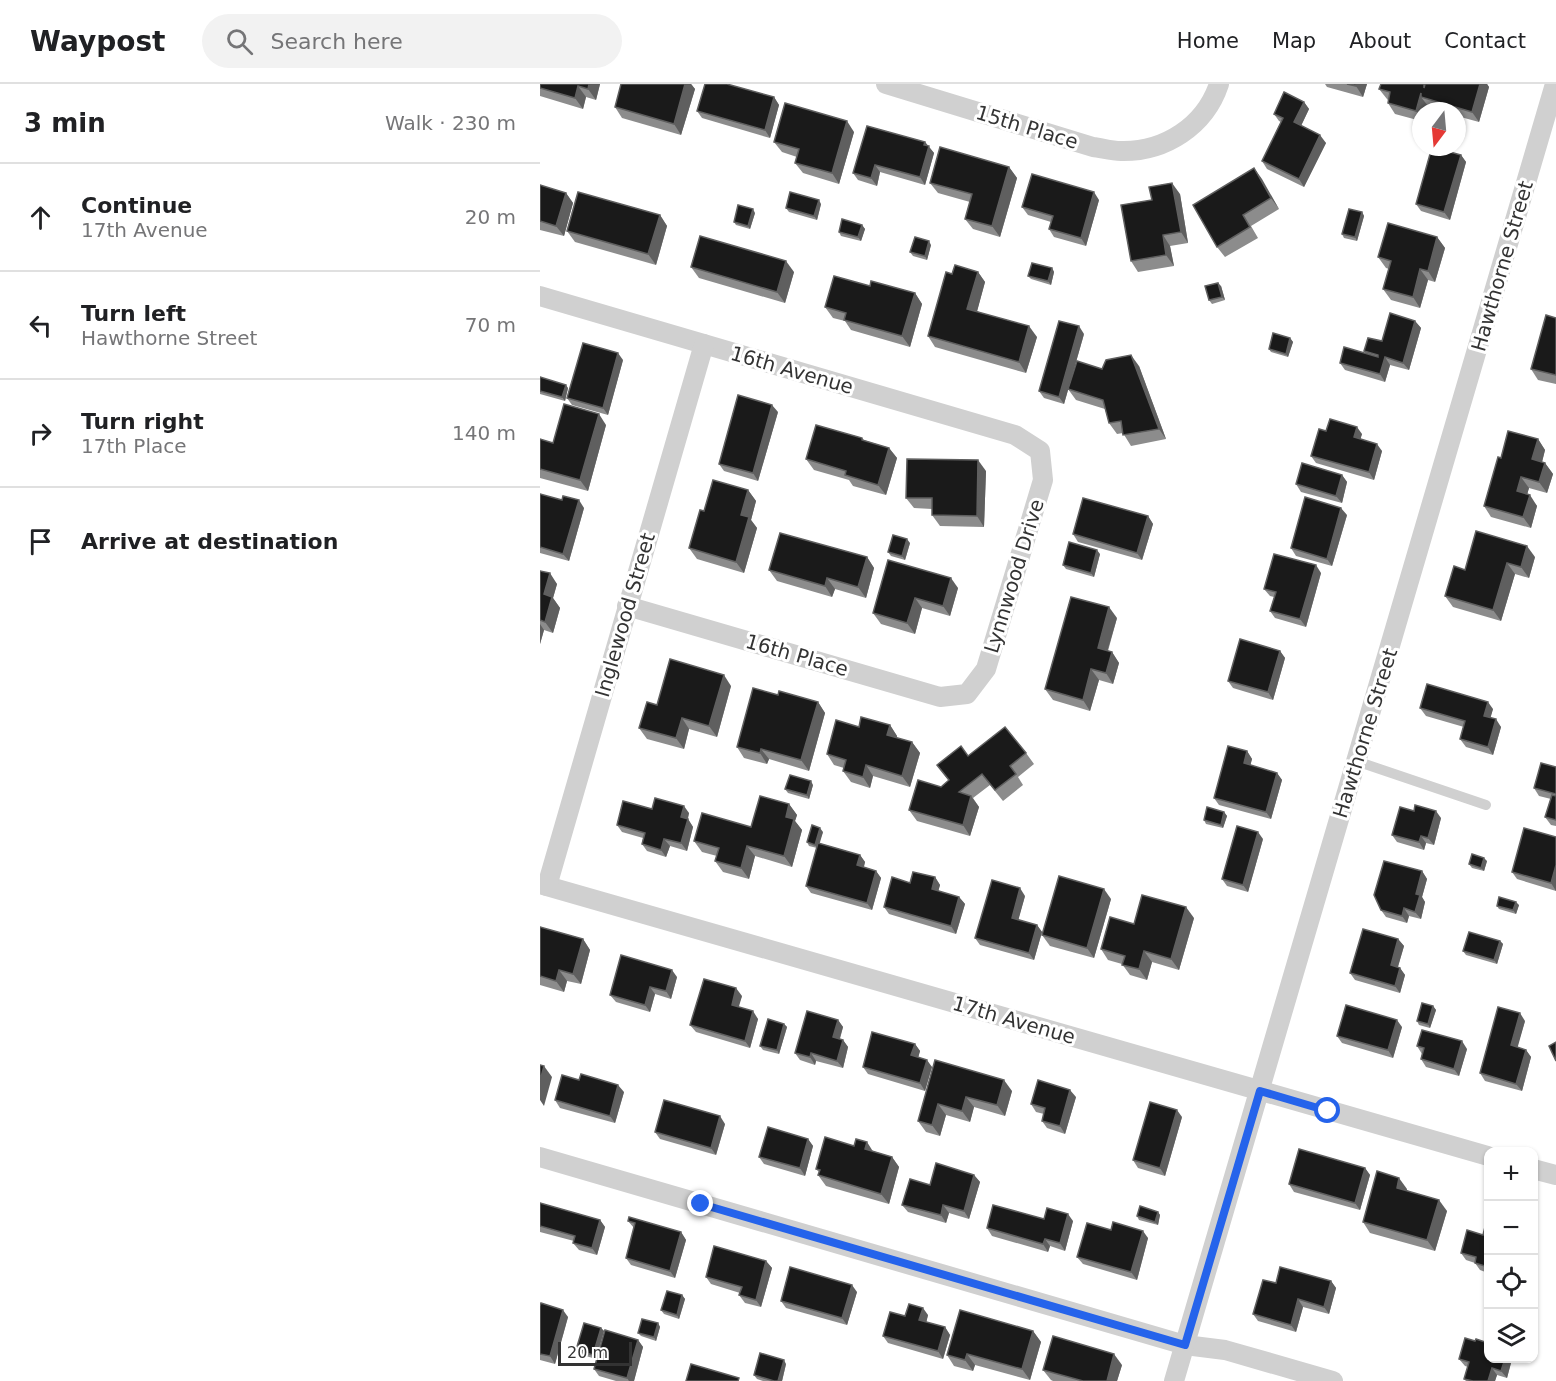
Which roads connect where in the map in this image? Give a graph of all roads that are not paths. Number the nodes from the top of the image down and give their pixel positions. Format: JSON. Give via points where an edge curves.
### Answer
{"nodes":[{"id":1,"x":1219,"y":84,"type":"edge"},
{"id":2,"x":1555,"y":84,"type":"edge"},
{"id":3,"x":890,"y":85,"type":"edge"},
{"id":4,"x":540,"y":296,"type":"edge"},
{"id":5,"x":704,"y":344,"type":"junction"},
{"id":6,"x":1040,"y":451,"type":"joint"},
{"id":7,"x":627,"y":606,"type":"junction"},
{"id":8,"x":967,"y":694,"type":"joint"},
{"id":9,"x":1356,"y":761,"type":"junction"},
{"id":10,"x":1486,"y":806,"type":"dead end"},
{"id":11,"x":544,"y":885,"type":"edge"},
{"id":12,"x":1260,"y":1091,"type":"junction"},
{"id":13,"x":1484,"y":1155,"type":"edge"},
{"id":14,"x":540,"y":1157,"type":"edge"},
{"id":15,"x":1538,"y":1170,"type":"edge"},
{"id":16,"x":1556,"y":1175,"type":"edge"},
{"id":17,"x":1185,"y":1345,"type":"junction"},
{"id":18,"x":1174,"y":1381,"type":"edge"},
{"id":19,"x":1333,"y":1381,"type":"edge"}],
"edges":[{"from":1,"to":3,"type":"street","name":"15th Place","via":[[1209,108],[1197,122],[1169,141],[1147,149],[1121,151],[1093,147]]},
{"from":2,"to":9,"type":"street","name":"Hawthorne Street"},
{"from":4,"to":5,"type":"street","name":"16th Avenue"},
{"from":5,"to":6,"type":"street","name":"16th Avenue","via":[[1015,435]]},
{"from":5,"to":7,"type":"street","name":"Inglewood Street"},
{"from":6,"to":8,"type":"street","name":"Lynnwood Drive","via":[[1043,480],[986,669]]},
{"from":7,"to":8,"type":"street","name":"16th Place","via":[[940,697]]},
{"from":7,"to":11,"type":"street","name":"Inglewood Street"},
{"from":9,"to":10,"type":"lane"},
{"from":9,"to":12,"type":"street","name":"Hawthorne Street"},
{"from":11,"to":12,"type":"street","name":"17th Avenue"},
{"from":12,"to":13,"type":"street","name":"17th Avenue"},
{"from":12,"to":17,"type":"street","name":"Hawthorne Street"},
{"from":14,"to":17,"type":"street"},
{"from":15,"to":16,"type":"street"},
{"from":17,"to":18,"type":"street","name":"Hawthorne Street"},
{"from":17,"to":19,"type":"street","via":[[1225,1350]]}]}
